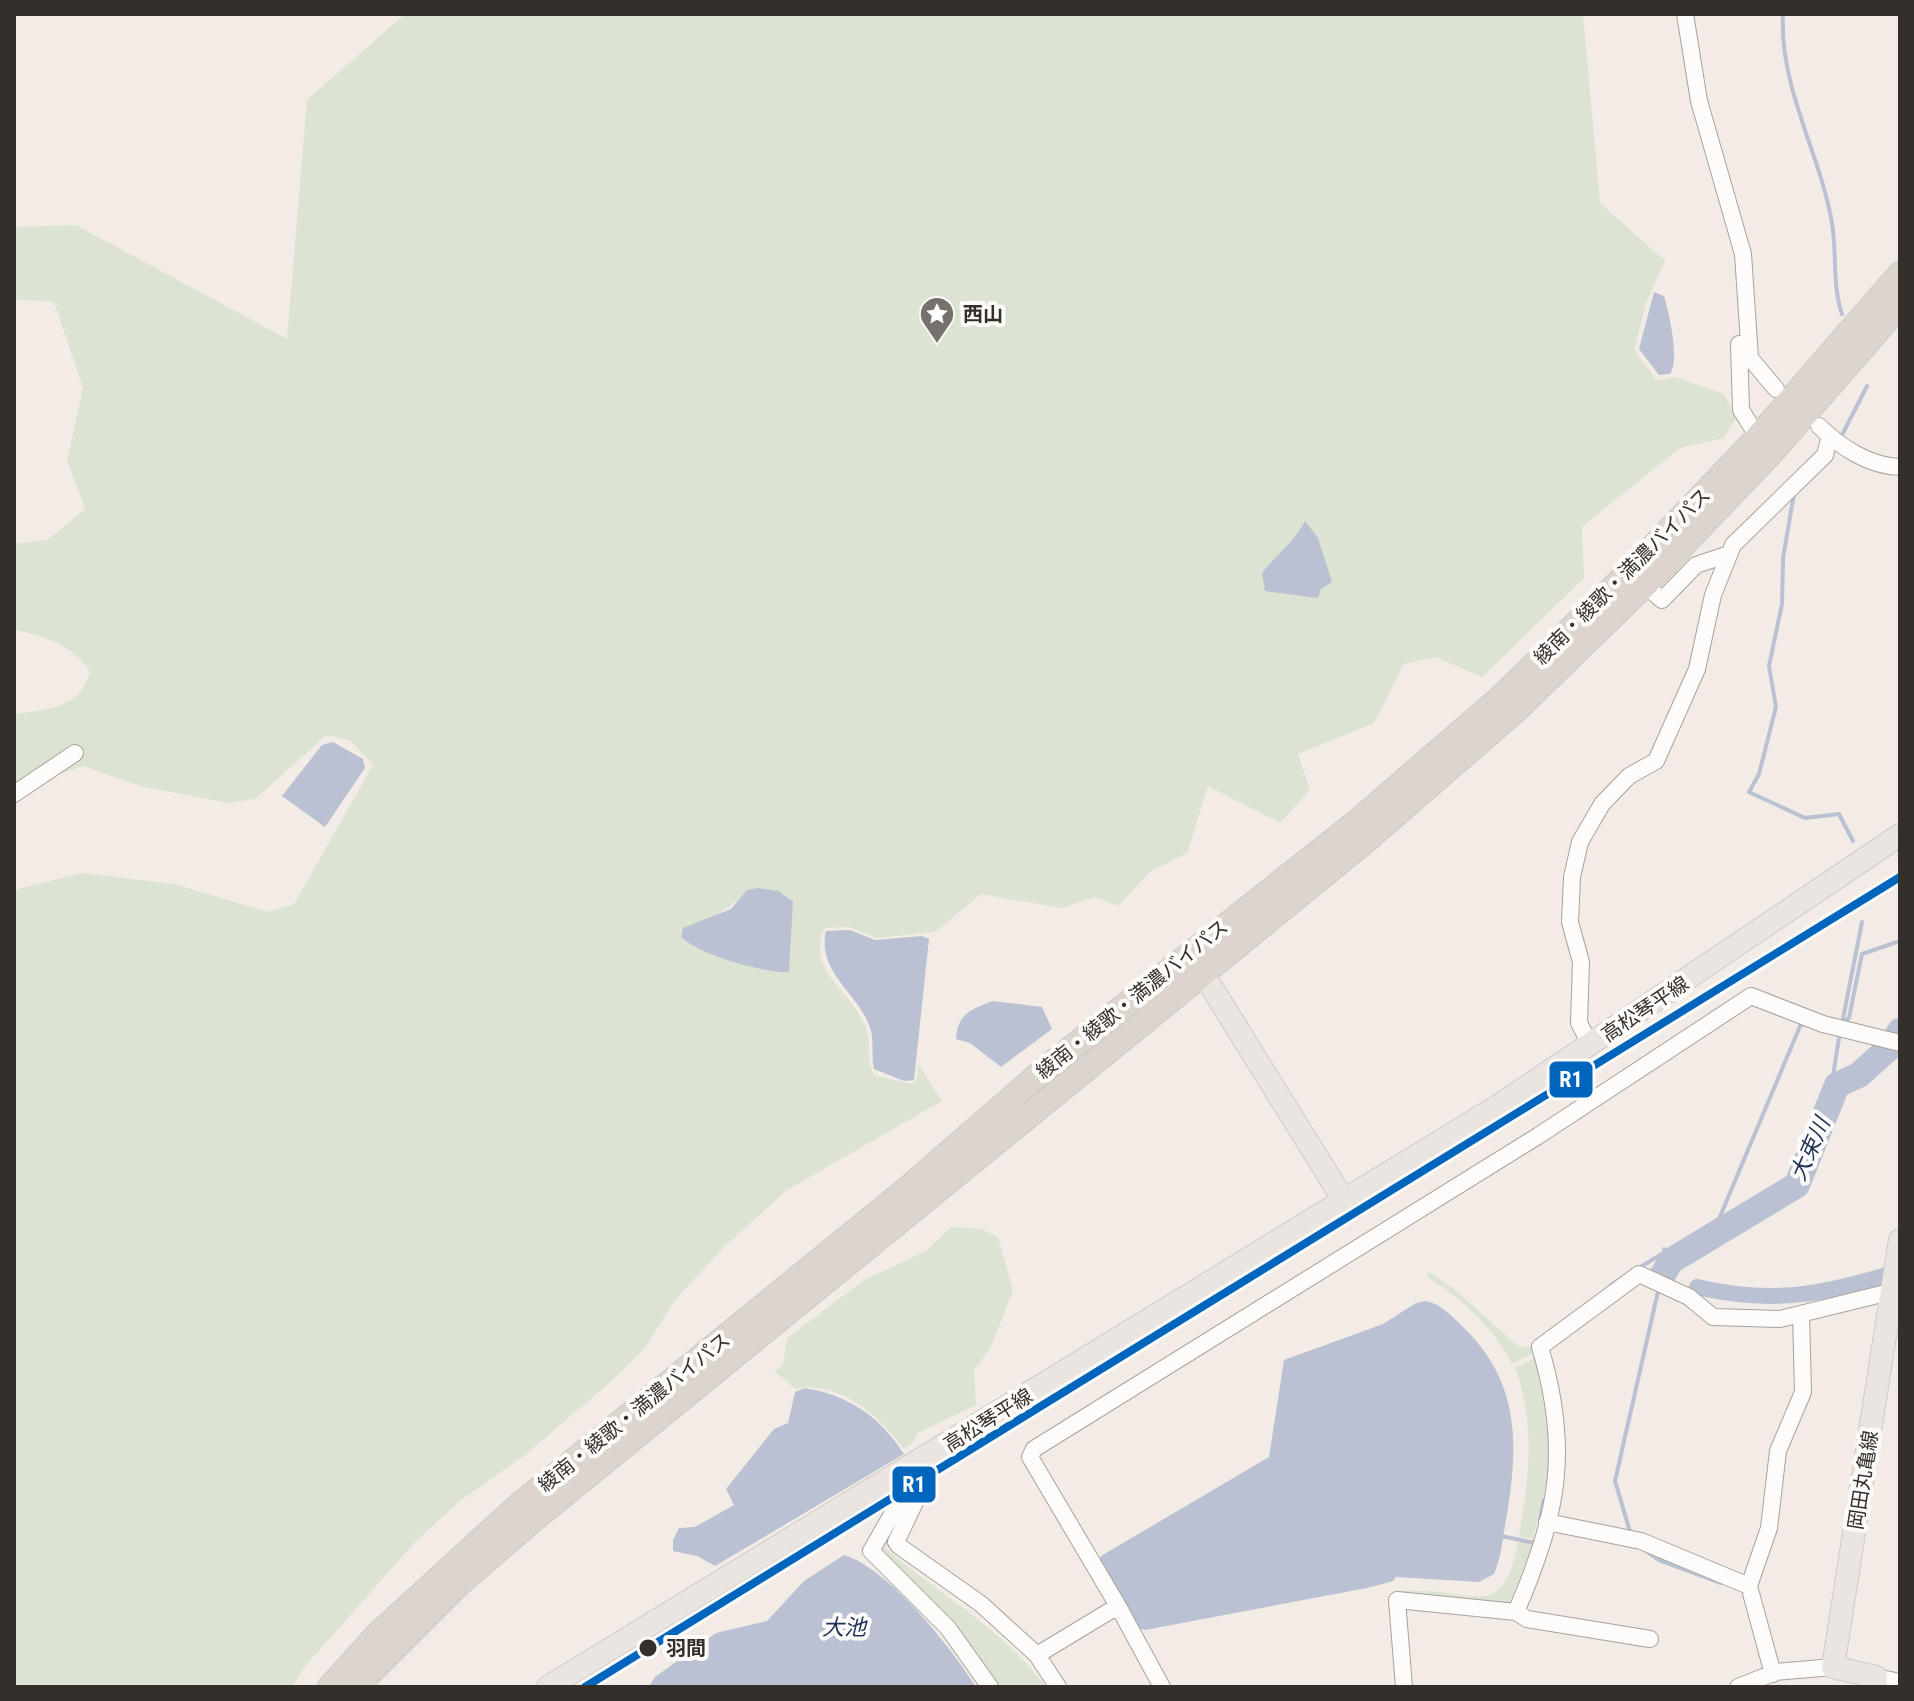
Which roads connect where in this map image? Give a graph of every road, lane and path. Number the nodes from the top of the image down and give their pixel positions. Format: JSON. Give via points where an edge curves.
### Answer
{"nodes":[{"id":1,"x":1685,"y":14,"type":"edge"},
{"id":2,"x":1900,"y":274,"type":"edge"},
{"id":3,"x":1900,"y":305,"type":"edge"},
{"id":4,"x":1747,"y":324,"type":"junction"},
{"id":5,"x":1776,"y":389,"type":"dead end"},
{"id":6,"x":1758,"y":437,"type":"junction"},
{"id":7,"x":1900,"y":467,"type":"edge"},
{"id":8,"x":1726,"y":555,"type":"junction"},
{"id":9,"x":1645,"y":585,"type":"junction"},
{"id":10,"x":75,"y":753,"type":"dead end"},
{"id":11,"x":14,"y":794,"type":"edge"},
{"id":12,"x":1900,"y":835,"type":"edge"},
{"id":13,"x":1197,"y":964,"type":"junction"},
{"id":14,"x":1896,"y":1042,"type":"edge"},
{"id":15,"x":1591,"y":1046,"type":"junction"},
{"id":16,"x":1343,"y":1199,"type":"junction"},
{"id":17,"x":1896,"y":1273,"type":"edge"},
{"id":18,"x":1801,"y":1314,"type":"junction"},
{"id":19,"x":929,"y":1465,"type":"junction"},
{"id":20,"x":1547,"y":1522,"type":"junction"},
{"id":21,"x":1749,"y":1586,"type":"junction"},
{"id":22,"x":1118,"y":1606,"type":"junction"},
{"id":23,"x":1516,"y":1612,"type":"junction"},
{"id":24,"x":1650,"y":1639,"type":"dead end"},
{"id":25,"x":1037,"y":1655,"type":"junction"},
{"id":26,"x":1833,"y":1667,"type":"junction"},
{"id":27,"x":1769,"y":1676,"type":"junction"},
{"id":28,"x":1875,"y":1682,"type":"edge"},
{"id":29,"x":1900,"y":1682,"type":"edge"},
{"id":30,"x":330,"y":1687,"type":"edge"},
{"id":31,"x":356,"y":1687,"type":"edge"},
{"id":32,"x":548,"y":1687,"type":"edge"},
{"id":33,"x":990,"y":1687,"type":"edge"},
{"id":34,"x":1058,"y":1687,"type":"edge"},
{"id":35,"x":1162,"y":1687,"type":"edge"},
{"id":36,"x":1404,"y":1687,"type":"edge"},
{"id":37,"x":1738,"y":1687,"type":"edge"}],
"edges":[{"from":1,"to":4,"type":"street","via":[[1699,101],[1743,254]]},
{"from":2,"to":6,"type":"highway","name":"綾南・綾歌・満濃バイパス"},
{"from":3,"to":9,"type":"highway","name":"綾南・綾歌・満濃バイパス","via":[[1773,451]]},
{"from":4,"to":5,"type":"street","via":[[1754,367]]},
{"from":4,"to":6,"type":"street","via":[[1739,328],[1741,410]]},
{"from":6,"to":13,"type":"highway","name":"綾南・綾歌・満濃バイパス","via":[[1499,699]]},
{"from":7,"to":8,"type":"street","via":[[1866,460],[1831,438],[1825,455]]},
{"from":8,"to":9,"type":"street","via":[[1696,565],[1662,600]]},
{"from":8,"to":15,"type":"street","via":[[1697,669],[1656,761],[1629,776],[1602,804],[1574,860],[1571,931],[1581,962],[1579,1023]]},
{"from":9,"to":13,"type":"highway","name":"綾南・綾歌・満濃バイパス","via":[[1514,712],[1362,844]]},
{"from":10,"to":11,"type":"street"},
{"from":12,"to":15,"type":"main road","name":"高松琴平線"},
{"from":13,"to":16,"type":"main road"},
{"from":13,"to":30,"type":"highway","name":"綾南・綾歌・満濃バイパス","via":[[1046,1068],[907,1189],[518,1506],[378,1634]]},
{"from":13,"to":31,"type":"highway","name":"綾南・綾歌・満濃バイパス","via":[[533,1520],[459,1584]]},
{"from":14,"to":22,"type":"street","via":[[1823,1024],[1751,996],[1538,1136],[1034,1449],[1030,1457]]},
{"from":15,"to":16,"type":"main road","name":"高松琴平線"},
{"from":16,"to":19,"type":"main road","name":"高松琴平線"},
{"from":17,"to":18,"type":"street"},
{"from":17,"to":26,"type":"main road","name":"岡田丸亀線"},
{"from":18,"to":20,"type":"street","via":[[1780,1319],[1713,1317],[1689,1297],[1639,1274],[1540,1347],[1558,1421],[1559,1463]]},
{"from":18,"to":21,"type":"street","via":[[1803,1392],[1778,1451],[1769,1528]]},
{"from":19,"to":25,"type":"street","via":[[896,1542],[981,1604]]},
{"from":19,"to":32,"type":"main road","name":"高松琴平線"},
{"from":19,"to":33,"type":"street","via":[[871,1551],[948,1628]]},
{"from":20,"to":21,"type":"street","via":[[1636,1540]]},
{"from":20,"to":23,"type":"street"},
{"from":21,"to":27,"type":"street"},
{"from":22,"to":25,"type":"street"},
{"from":22,"to":35,"type":"street"},
{"from":23,"to":24,"type":"street","via":[[1527,1619]]},
{"from":23,"to":36,"type":"street","via":[[1397,1600]]},
{"from":25,"to":34,"type":"street"},
{"from":26,"to":27,"type":"street"},
{"from":26,"to":28,"type":"main road"},
{"from":27,"to":37,"type":"street"},
{"from":28,"to":29,"type":"street"}]}
